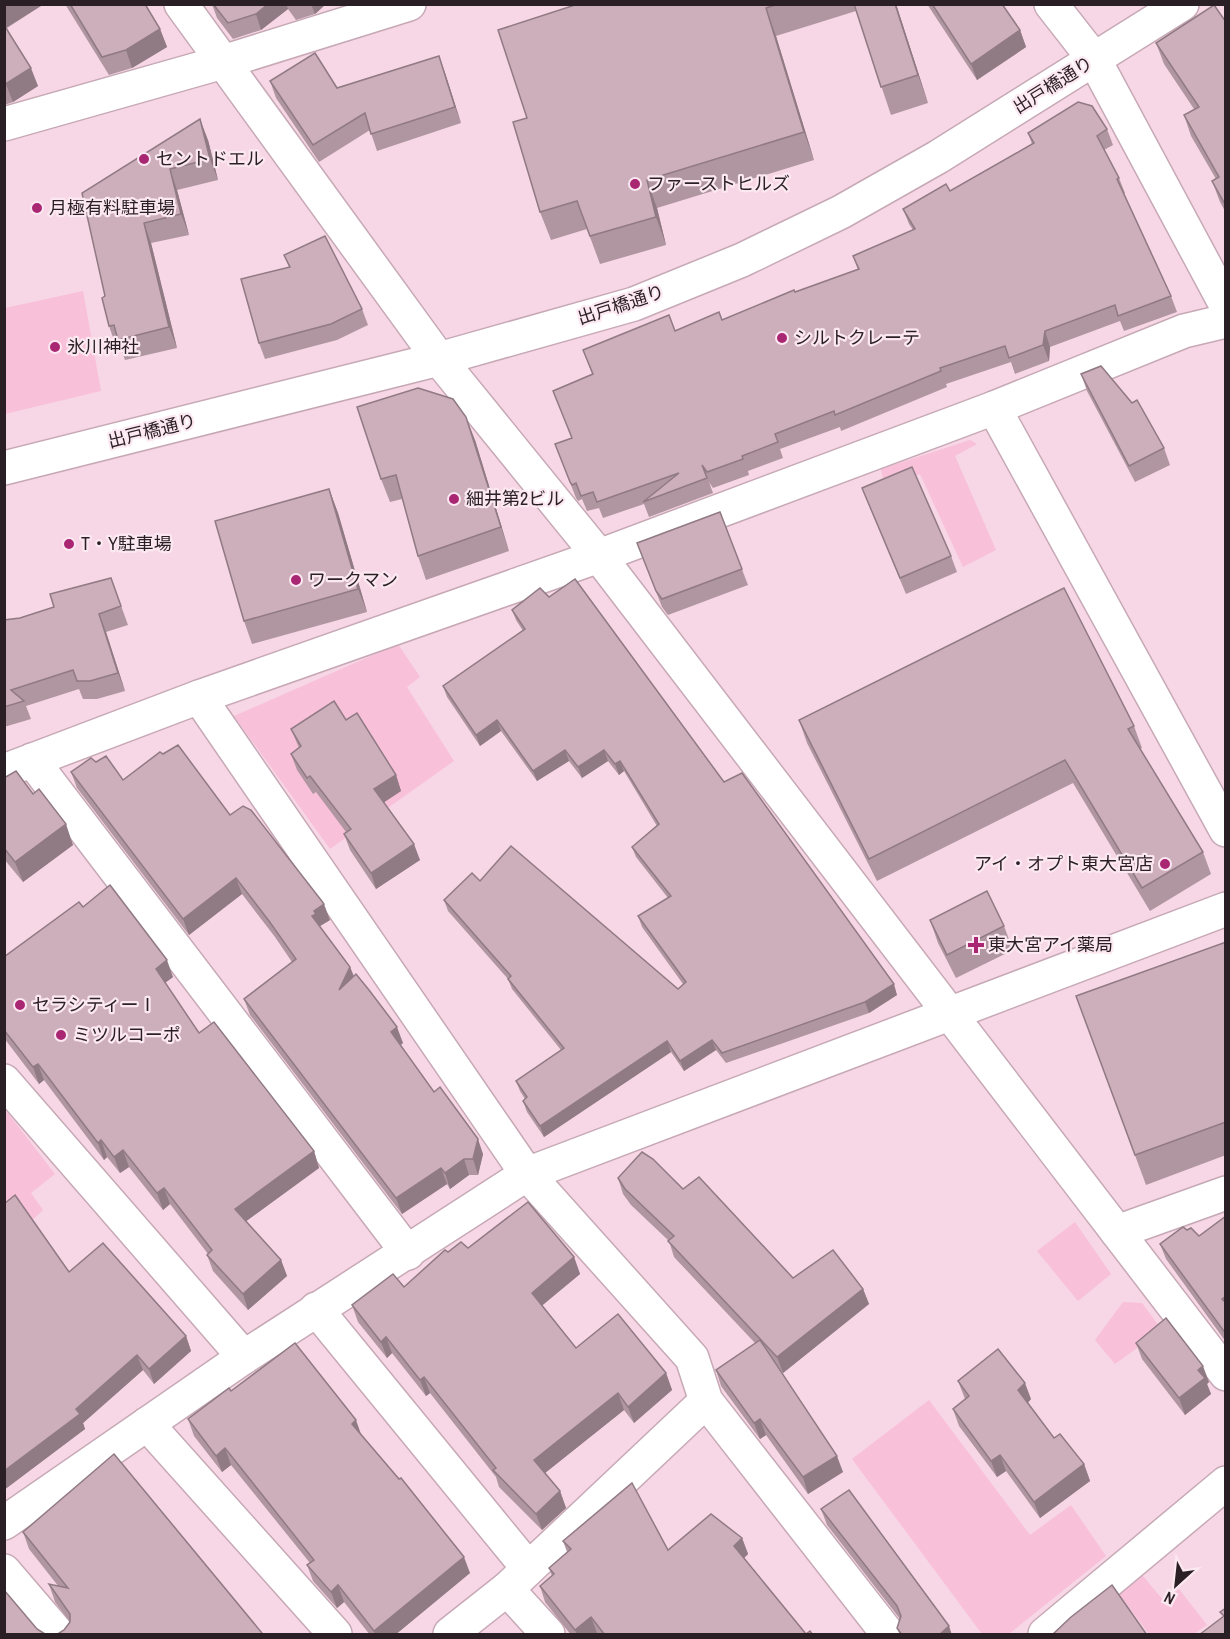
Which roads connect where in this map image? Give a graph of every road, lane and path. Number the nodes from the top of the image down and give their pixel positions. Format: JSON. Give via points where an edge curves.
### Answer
{"nodes":[{"id":1,"x":181,"y":4,"type":"edge"},
{"id":2,"x":409,"y":4,"type":"edge"},
{"id":3,"x":1051,"y":4,"type":"edge"},
{"id":4,"x":1182,"y":4,"type":"edge"},
{"id":5,"x":1094,"y":59,"type":"junction"},
{"id":6,"x":224,"y":62,"type":"junction"},
{"id":7,"x":4,"y":124,"type":"edge"},
{"id":8,"x":1226,"y":305,"type":"edge"},
{"id":9,"x":1226,"y":321,"type":"edge"},
{"id":10,"x":439,"y":359,"type":"junction"},
{"id":11,"x":994,"y":408,"type":"junction"},
{"id":12,"x":4,"y":468,"type":"edge"},
{"id":13,"x":599,"y":556,"type":"junction"},
{"id":14,"x":199,"y":697,"type":"junction"},
{"id":15,"x":18,"y":765,"type":"edge"},
{"id":16,"x":1226,"y":830,"type":"edge"},
{"id":17,"x":1226,"y":909,"type":"edge"},
{"id":18,"x":951,"y":1015,"type":"junction"},
{"id":19,"x":4,"y":1082,"type":"edge"},
{"id":20,"x":527,"y":1174,"type":"junction"},
{"id":21,"x":1226,"y":1193,"type":"edge"},
{"id":22,"x":1117,"y":1232,"type":"junction"},
{"id":23,"x":408,"y":1253,"type":"junction"},
{"id":24,"x":316,"y":1309,"type":"junction"},
{"id":25,"x":244,"y":1357,"type":"junction"},
{"id":26,"x":1226,"y":1374,"type":"edge"},
{"id":27,"x":706,"y":1401,"type":"junction"},
{"id":28,"x":147,"y":1424,"type":"junction"},
{"id":29,"x":1226,"y":1483,"type":"edge"},
{"id":30,"x":4,"y":1523,"type":"edge"},
{"id":31,"x":4,"y":1571,"type":"edge"},
{"id":32,"x":518,"y":1579,"type":"junction"},
{"id":33,"x":58,"y":1635,"type":"edge"},
{"id":34,"x":335,"y":1635,"type":"edge"},
{"id":35,"x":450,"y":1635,"type":"edge"},
{"id":36,"x":548,"y":1635,"type":"edge"},
{"id":37,"x":888,"y":1635,"type":"edge"},
{"id":38,"x":1045,"y":1635,"type":"edge"}],
"edges":[{"from":1,"to":6,"type":"street"},
{"from":2,"to":6,"type":"street"},
{"from":3,"to":5,"type":"street"},
{"from":4,"to":5,"type":"street","name":"出戸橋通り"},
{"from":5,"to":8,"type":"street"},
{"from":5,"to":10,"type":"street","name":"出戸橋通り","via":[[861,201],[741,260],[634,304]]},
{"from":6,"to":7,"type":"street"},
{"from":6,"to":10,"type":"street"},
{"from":9,"to":11,"type":"street","via":[[1184,332]]},
{"from":10,"to":12,"type":"street","name":"出戸橋通り"},
{"from":10,"to":13,"type":"street"},
{"from":11,"to":13,"type":"street"},
{"from":11,"to":16,"type":"street"},
{"from":13,"to":14,"type":"street"},
{"from":13,"to":18,"type":"street"},
{"from":14,"to":15,"type":"street"},
{"from":14,"to":20,"type":"street"},
{"from":15,"to":23,"type":"street"},
{"from":17,"to":18,"type":"street"},
{"from":18,"to":20,"type":"street"},
{"from":18,"to":22,"type":"street"},
{"from":19,"to":25,"type":"street"},
{"from":20,"to":23,"type":"street"},
{"from":20,"to":27,"type":"street","via":[[692,1358]]},
{"from":21,"to":22,"type":"street"},
{"from":22,"to":26,"type":"street"},
{"from":23,"to":24,"type":"street"},
{"from":24,"to":25,"type":"street"},
{"from":24,"to":32,"type":"street"},
{"from":25,"to":28,"type":"street"},
{"from":27,"to":32,"type":"street"},
{"from":27,"to":37,"type":"street"},
{"from":28,"to":30,"type":"street"},
{"from":28,"to":34,"type":"street"},
{"from":29,"to":38,"type":"street"},
{"from":31,"to":33,"type":"street"},
{"from":32,"to":35,"type":"street"},
{"from":32,"to":36,"type":"street"}]}
